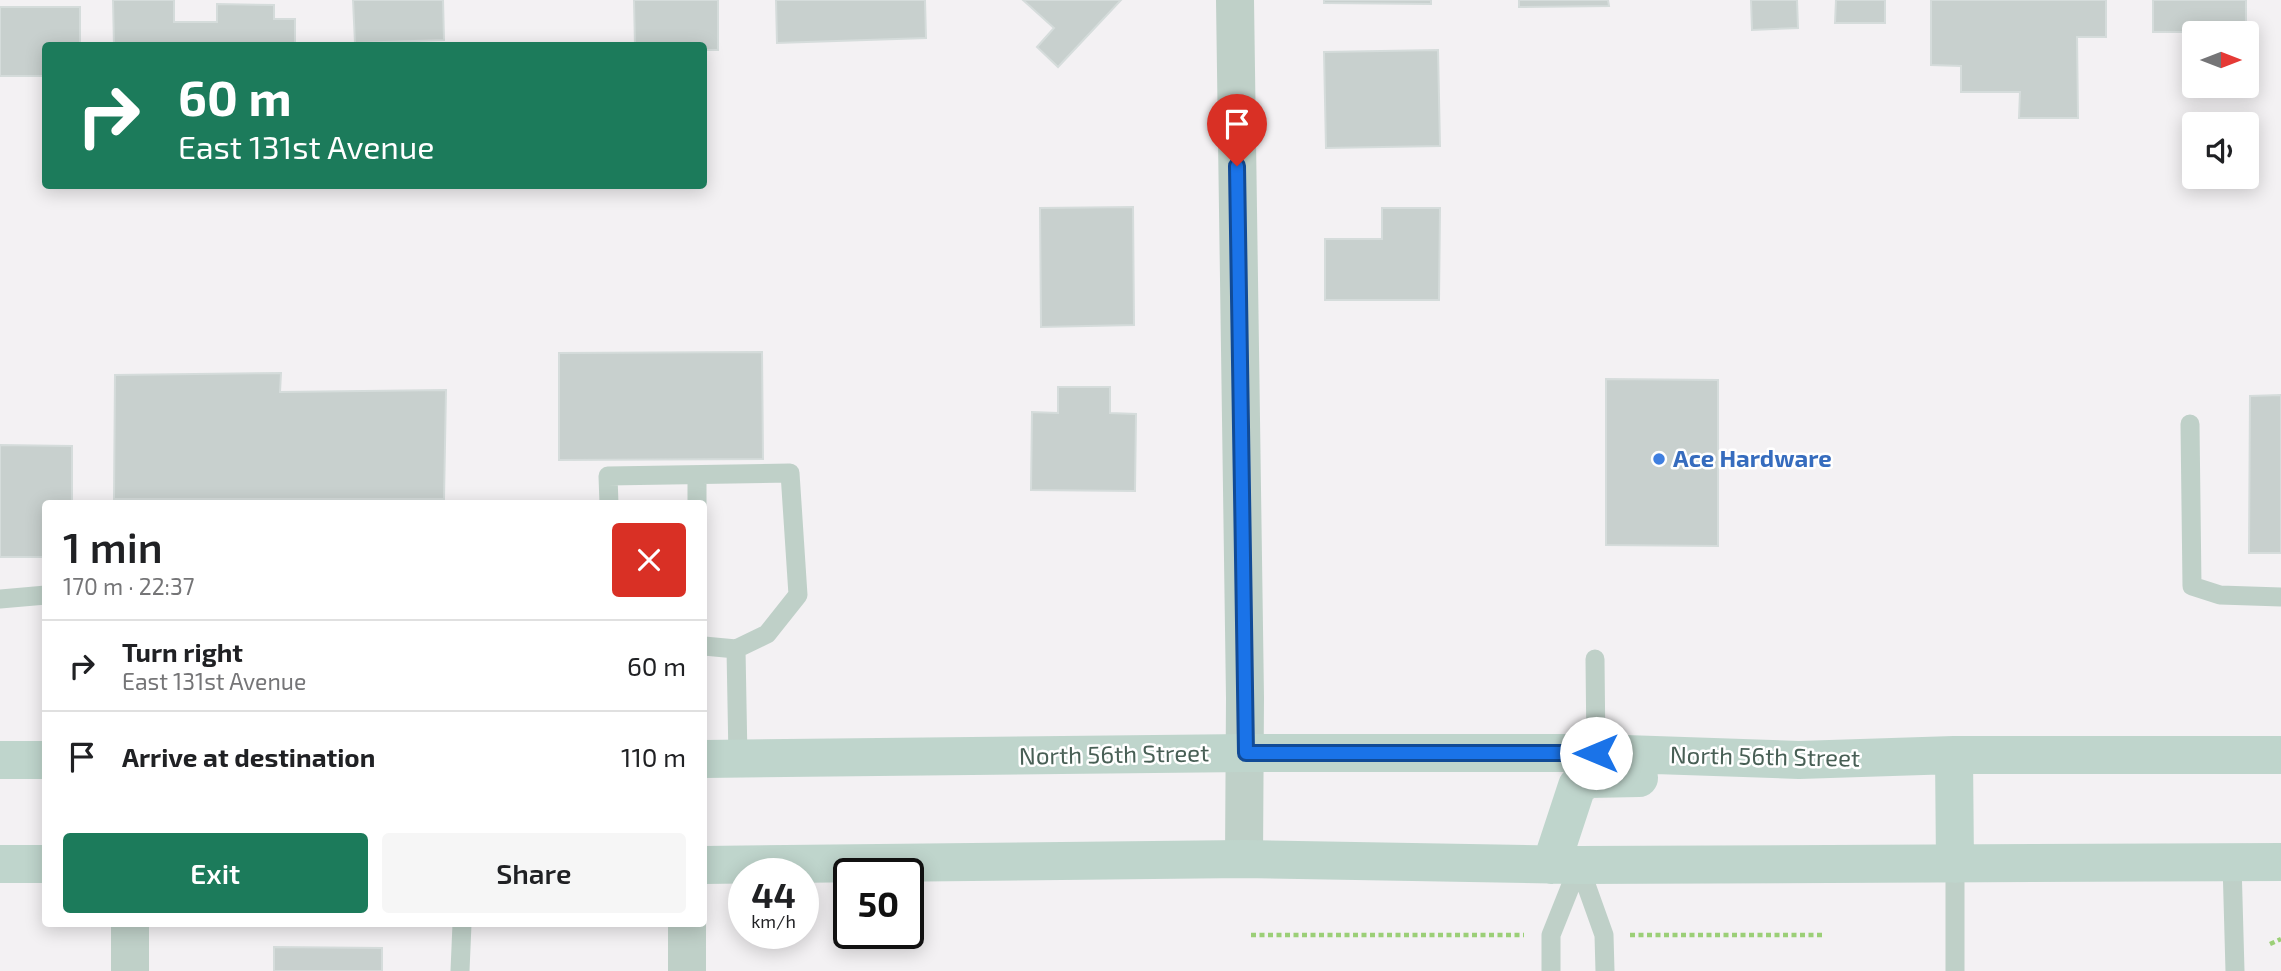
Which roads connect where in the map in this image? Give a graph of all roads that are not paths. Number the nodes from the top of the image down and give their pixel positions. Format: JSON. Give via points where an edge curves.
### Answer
{"nodes":[{"id":1,"x":1235,"y":0,"type":"edge"},
{"id":2,"x":2190,"y":424,"type":"dead end"},
{"id":3,"x":696,"y":476,"type":"junction"},
{"id":4,"x":609,"y":500,"type":"edge"},
{"id":5,"x":696,"y":500,"type":"edge"},
{"id":6,"x":42,"y":595,"type":"edge"},
{"id":7,"x":2281,"y":597,"type":"edge"},
{"id":8,"x":0,"y":599,"type":"edge"},
{"id":9,"x":707,"y":646,"type":"edge"},
{"id":10,"x":736,"y":649,"type":"junction"},
{"id":11,"x":1595,"y":659,"type":"dead end"},
{"id":12,"x":1246,"y":753,"type":"junction"},
{"id":13,"x":1596,"y":753,"type":"junction"},
{"id":14,"x":1954,"y":755,"type":"junction"},
{"id":15,"x":2281,"y":755,"type":"edge"},
{"id":16,"x":721,"y":759,"type":"edge"},
{"id":17,"x":0,"y":760,"type":"edge"},
{"id":18,"x":42,"y":760,"type":"edge"},
{"id":19,"x":1799,"y":760,"type":"junction"},
{"id":20,"x":1244,"y":859,"type":"junction"},
{"id":21,"x":2281,"y":862,"type":"edge"},
{"id":22,"x":2232,"y":863,"type":"junction"},
{"id":23,"x":0,"y":864,"type":"edge"},
{"id":24,"x":42,"y":864,"type":"edge"},
{"id":25,"x":1955,"y":864,"type":"junction"},
{"id":26,"x":707,"y":865,"type":"edge"},
{"id":27,"x":1565,"y":865,"type":"junction"},
{"id":28,"x":130,"y":927,"type":"edge"},
{"id":29,"x":462,"y":927,"type":"edge"},
{"id":30,"x":687,"y":927,"type":"edge"},
{"id":31,"x":130,"y":971,"type":"edge"},
{"id":32,"x":460,"y":971,"type":"edge"},
{"id":33,"x":687,"y":971,"type":"edge"},
{"id":34,"x":1551,"y":971,"type":"edge"},
{"id":35,"x":1605,"y":971,"type":"edge"},
{"id":36,"x":1955,"y":971,"type":"edge"},
{"id":37,"x":2235,"y":971,"type":"edge"}],
"edges":[{"from":1,"to":12,"type":"street"},
{"from":2,"to":7,"type":"lane","via":[[2192,586],[2220,595]]},
{"from":3,"to":4,"type":"lane","via":[[608,476]]},
{"from":3,"to":5,"type":"lane"},
{"from":3,"to":10,"type":"lane","via":[[790,472],[798,595],[767,634]]},
{"from":6,"to":8,"type":"lane"},
{"from":9,"to":10,"type":"lane"},
{"from":10,"to":16,"type":"lane"},
{"from":11,"to":13,"type":"lane"},
{"from":12,"to":13,"type":"main road","name":"North 56th Street"},
{"from":12,"to":16,"type":"main road","name":"North 56th Street"},
{"from":12,"to":20,"type":"street"},
{"from":13,"to":19,"type":"main road","name":"North 56th Street"},
{"from":14,"to":15,"type":"main road","name":"North 56th Street"},
{"from":14,"to":19,"type":"main road","name":"North 56th Street"},
{"from":14,"to":25,"type":"main road"},
{"from":17,"to":18,"type":"main road"},
{"from":19,"to":27,"type":"main road","via":[[1745,777],[1589,779],[1577,786],[1571,797]]},
{"from":20,"to":26,"type":"main road"},
{"from":20,"to":27,"type":"main road"},
{"from":21,"to":22,"type":"main road"},
{"from":22,"to":25,"type":"main road"},
{"from":22,"to":37,"type":"lane"},
{"from":23,"to":24,"type":"main road"},
{"from":25,"to":27,"type":"main road"},
{"from":25,"to":36,"type":"lane"},
{"from":27,"to":34,"type":"lane","via":[[1551,935]]},
{"from":27,"to":35,"type":"lane","via":[[1604,935]]},
{"from":28,"to":31,"type":"street"},
{"from":29,"to":32,"type":"lane"},
{"from":30,"to":33,"type":"street"}]}
